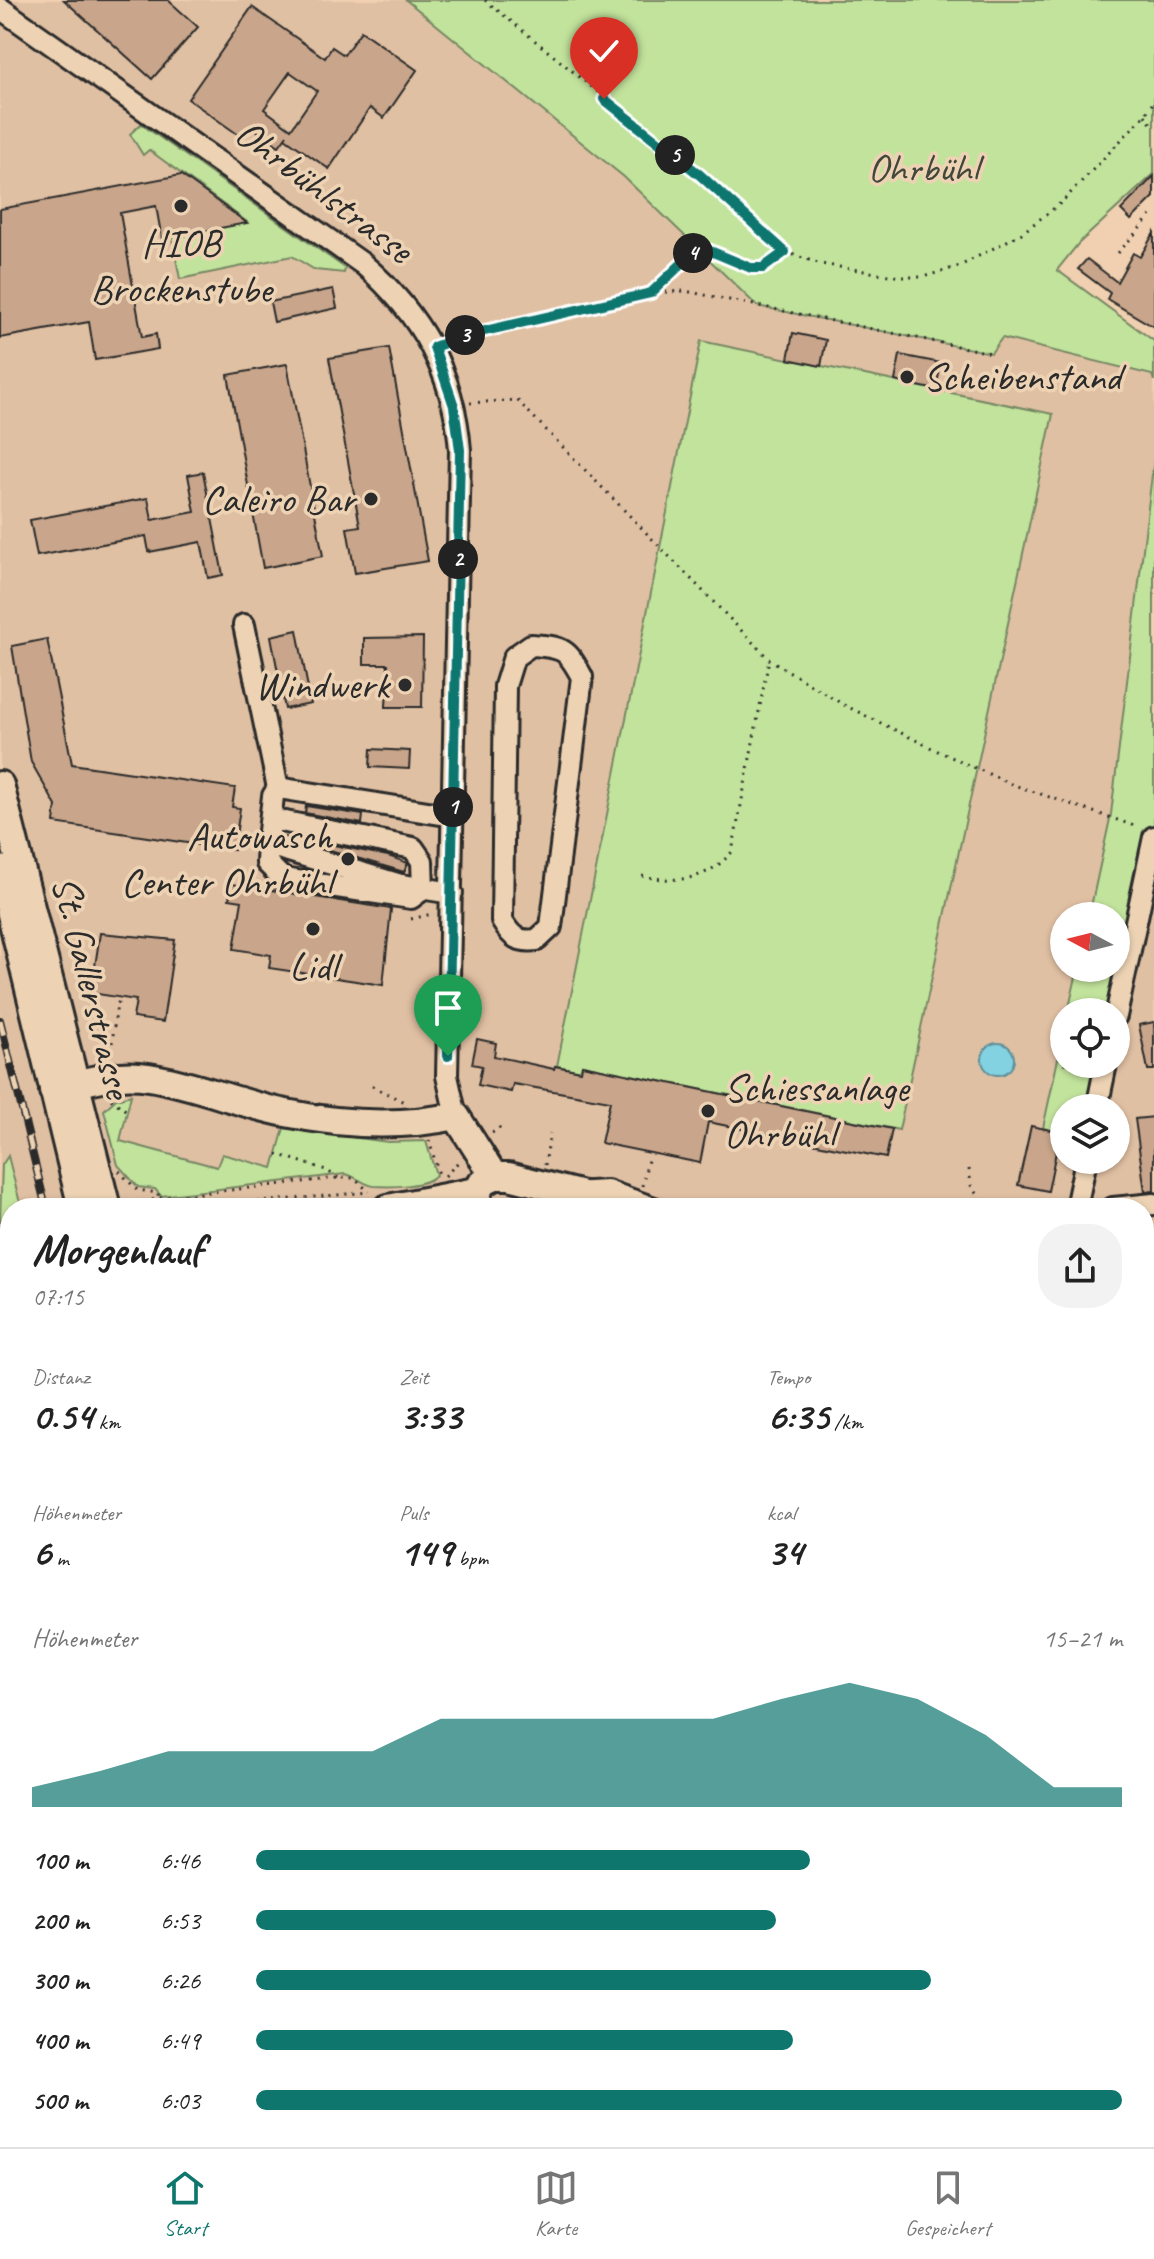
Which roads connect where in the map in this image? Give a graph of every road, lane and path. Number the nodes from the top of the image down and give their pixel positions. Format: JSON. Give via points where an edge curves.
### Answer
{"nodes":[{"id":1,"x":485,"y":0,"type":"edge"},
{"id":2,"x":13,"y":8,"type":"edge"},
{"id":3,"x":1154,"y":101,"type":"edge"},
{"id":4,"x":1145,"y":115,"type":"junction"},
{"id":5,"x":1154,"y":128,"type":"edge"},
{"id":6,"x":1154,"y":212,"type":"edge"},
{"id":7,"x":785,"y":252,"type":"junction"},
{"id":8,"x":1118,"y":253,"type":"dead end"},
{"id":9,"x":651,"y":293,"type":"junction"},
{"id":10,"x":434,"y":347,"type":"junction"},
{"id":11,"x":991,"y":353,"type":"dead end"},
{"id":12,"x":454,"y":406,"type":"junction"},
{"id":13,"x":244,"y":625,"type":"dead end"},
{"id":14,"x":769,"y":659,"type":"junction"},
{"id":15,"x":0,"y":785,"type":"edge"},
{"id":16,"x":278,"y":788,"type":"junction"},
{"id":17,"x":403,"y":810,"type":"junction"},
{"id":18,"x":453,"y":816,"type":"junction"},
{"id":19,"x":271,"y":819,"type":"junction"},
{"id":20,"x":1147,"y":832,"type":"edge"},
{"id":21,"x":397,"y":845,"type":"junction"},
{"id":22,"x":268,"y":846,"type":"junction"},
{"id":23,"x":0,"y":869,"type":"edge"},
{"id":24,"x":642,"y":876,"type":"dead end"},
{"id":25,"x":423,"y":889,"type":"junction"},
{"id":26,"x":452,"y":893,"type":"junction"},
{"id":27,"x":537,"y":940,"type":"joint"},
{"id":28,"x":123,"y":998,"type":"dead end"},
{"id":29,"x":1119,"y":998,"type":"edge"},
{"id":30,"x":111,"y":1051,"type":"dead end"},
{"id":31,"x":372,"y":1086,"type":"dead end"},
{"id":32,"x":64,"y":1087,"type":"junction"},
{"id":33,"x":111,"y":1099,"type":"dead end"},
{"id":34,"x":413,"y":1109,"type":"dead end"},
{"id":35,"x":128,"y":1112,"type":"dead end"},
{"id":36,"x":456,"y":1116,"type":"junction"},
{"id":37,"x":502,"y":1126,"type":"dead end"},
{"id":38,"x":550,"y":1133,"type":"dead end"},
{"id":39,"x":490,"y":1134,"type":"dead end"},
{"id":40,"x":428,"y":1137,"type":"dead end"},
{"id":41,"x":277,"y":1154,"type":"dead end"},
{"id":42,"x":461,"y":1159,"type":"dead end"},
{"id":43,"x":648,"y":1160,"type":"dead end"},
{"id":44,"x":544,"y":1169,"type":"dead end"},
{"id":45,"x":969,"y":1169,"type":"dead end"},
{"id":46,"x":123,"y":1174,"type":"dead end"},
{"id":47,"x":1083,"y":1174,"type":"edge"},
{"id":48,"x":338,"y":1178,"type":"junction"},
{"id":49,"x":481,"y":1192,"type":"edge"},
{"id":50,"x":573,"y":1193,"type":"junction"},
{"id":51,"x":91,"y":1198,"type":"edge"},
{"id":52,"x":159,"y":1198,"type":"joint"},
{"id":53,"x":377,"y":1198,"type":"edge"},
{"id":54,"x":404,"y":1198,"type":"edge"},
{"id":55,"x":590,"y":1198,"type":"edge"},
{"id":56,"x":635,"y":1198,"type":"edge"},
{"id":57,"x":647,"y":1198,"type":"edge"},
{"id":58,"x":979,"y":1198,"type":"edge"},
{"id":59,"x":1078,"y":1198,"type":"edge"}],
"edges":[{"from":1,"to":7,"type":"path","via":[[700,175]]},
{"from":2,"to":10,"type":"street","name":"Ohrbühlstrasse","via":[[363,264],[402,301]]},
{"from":3,"to":4,"type":"path"},
{"from":4,"to":5,"type":"path"},
{"from":4,"to":7,"type":"path","via":[[1052,210],[1022,233],[960,266],[923,277],[901,277],[821,264]]},
{"from":6,"to":8,"type":"path"},
{"from":7,"to":9,"type":"path","via":[[763,268],[751,268],[708,250],[695,251]]},
{"from":9,"to":10,"type":"path"},
{"from":9,"to":11,"type":"path","via":[[685,291]]},
{"from":10,"to":12,"type":"street","name":"Ohrbühlstrasse"},
{"from":12,"to":14,"type":"path","via":[[517,400]]},
{"from":12,"to":18,"type":"street","name":"Ohrbühlstrasse","via":[[460,450]]},
{"from":13,"to":16,"type":"street"},
{"from":14,"to":20,"type":"path","via":[[844,705],[940,752],[1011,784]]},
{"from":14,"to":24,"type":"path","via":[[732,852],[697,877],[681,881]]},
{"from":15,"to":32,"type":"main road","name":"St. Gallerstrasse"},
{"from":16,"to":17,"type":"street"},
{"from":16,"to":19,"type":"street"},
{"from":17,"to":18,"type":"street"},
{"from":17,"to":21,"type":"street"},
{"from":18,"to":26,"type":"street","name":"Ohrbühlstrasse"},
{"from":19,"to":21,"type":"street"},
{"from":19,"to":22,"type":"street"},
{"from":20,"to":29,"type":"street"},
{"from":21,"to":25,"type":"street","via":[[413,848],[422,861]]},
{"from":22,"to":25,"type":"street"},
{"from":22,"to":25,"type":"street","via":[[267,863],[283,879],[411,898]]},
{"from":23,"to":32,"type":"main road","name":"St. Gallerstrasse"},
{"from":25,"to":26,"type":"street"},
{"from":26,"to":36,"type":"street","name":"Ohrbühlstrasse","via":[[447,1076]]},
{"from":27,"to":27,"type":"street","via":[[521,942],[502,921],[505,686],[514,657],[531,645],[569,653],[582,677],[551,927]]},
{"from":28,"to":30,"type":"path","via":[[117,1004]]},
{"from":31,"to":34,"type":"path"},
{"from":32,"to":36,"type":"main road","via":[[99,1078],[148,1077],[331,1121],[409,1123]]},
{"from":32,"to":51,"type":"main road","name":"St. Gallerstrasse"},
{"from":33,"to":35,"type":"path"},
{"from":36,"to":49,"type":"main road","name":"Ohrbühlstrasse"},
{"from":37,"to":39,"type":"path"},
{"from":38,"to":44,"type":"path"},
{"from":40,"to":42,"type":"path","via":[[442,1184]]},
{"from":41,"to":48,"type":"path"},
{"from":43,"to":57,"type":"path"},
{"from":45,"to":58,"type":"path"},
{"from":46,"to":52,"type":"path","via":[[133,1188],[157,1192]]},
{"from":47,"to":59,"type":"street"},
{"from":48,"to":52,"type":"path"},
{"from":48,"to":53,"type":"path","via":[[355,1178]]},
{"from":49,"to":50,"type":"main road","via":[[509,1176]]},
{"from":49,"to":54,"type":"main road"},
{"from":50,"to":55,"type":"main road"},
{"from":50,"to":56,"type":"street","via":[[607,1191]]}]}
